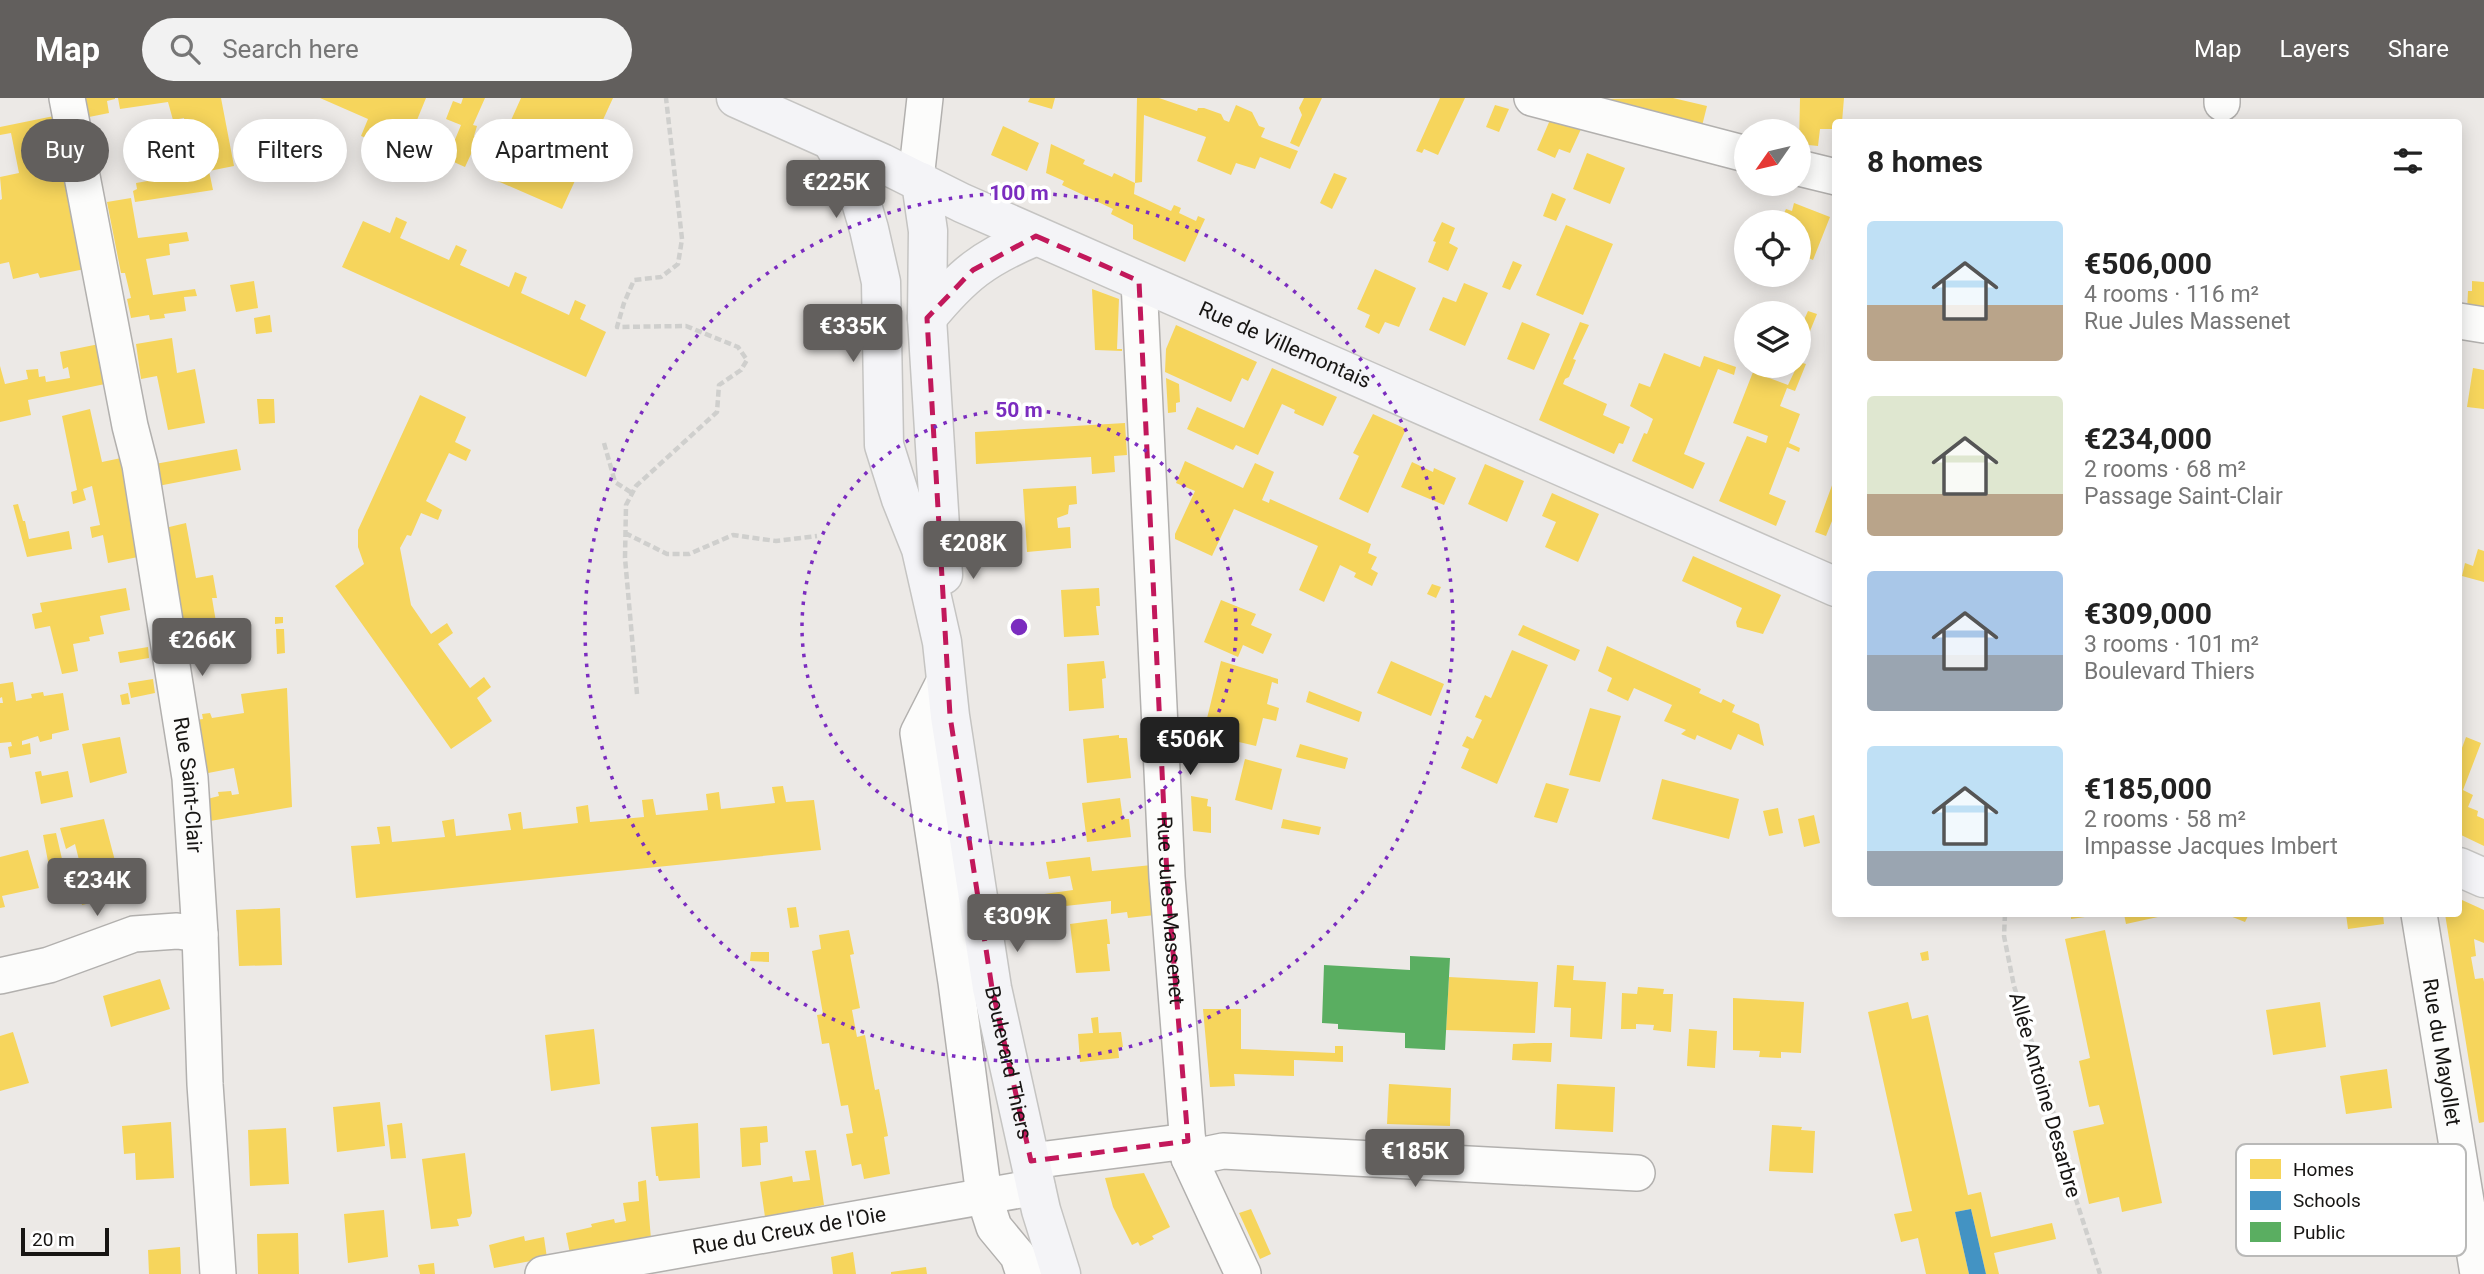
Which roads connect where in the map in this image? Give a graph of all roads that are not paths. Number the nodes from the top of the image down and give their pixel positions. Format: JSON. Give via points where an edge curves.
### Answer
{"nodes":[{"id":1,"x":67,"y":98,"type":"edge"},
{"id":2,"x":736,"y":98,"type":"edge"},
{"id":3,"x":925,"y":98,"type":"edge"},
{"id":4,"x":1532,"y":98,"type":"edge"},
{"id":5,"x":833,"y":143,"type":"junction"},
{"id":6,"x":1734,"y":151,"type":"edge"},
{"id":7,"x":1811,"y":171,"type":"edge"},
{"id":8,"x":1832,"y":176,"type":"edge"},
{"id":9,"x":921,"y":182,"type":"junction"},
{"id":10,"x":1037,"y":236,"type":"junction"},
{"id":11,"x":1139,"y":281,"type":"junction"},
{"id":12,"x":881,"y":282,"type":"junction"},
{"id":13,"x":927,"y":317,"type":"junction"},
{"id":14,"x":2462,"y":321,"type":"edge"},
{"id":15,"x":2484,"y":325,"type":"edge"},
{"id":16,"x":1832,"y":585,"type":"edge"},
{"id":17,"x":944,"y":660,"type":"junction"},
{"id":18,"x":2462,"y":868,"type":"edge"},
{"id":19,"x":2484,"y":878,"type":"edge"},
{"id":20,"x":2420,"y":917,"type":"edge"},
{"id":21,"x":200,"y":934,"type":"junction"},
{"id":22,"x":0,"y":976,"type":"edge"},
{"id":23,"x":2471,"y":1146,"type":"edge"},
{"id":24,"x":1188,"y":1150,"type":"junction"},
{"id":25,"x":1637,"y":1173,"type":"dead end"},
{"id":26,"x":1034,"y":1174,"type":"junction"},
{"id":27,"x":984,"y":1196,"type":"junction"},
{"id":28,"x":218,"y":1274,"type":"edge"},
{"id":29,"x":543,"y":1274,"type":"edge"},
{"id":30,"x":1024,"y":1274,"type":"edge"},
{"id":31,"x":1061,"y":1274,"type":"edge"},
{"id":32,"x":1243,"y":1274,"type":"edge"},
{"id":33,"x":2478,"y":1274,"type":"edge"}],
"edges":[{"from":1,"to":21,"type":"street","name":"Rue Saint-Clair","via":[[145,492],[190,778]]},
{"from":2,"to":5,"type":"main road","name":"Rue de Villemontais"},
{"from":3,"to":9,"type":"street","via":[[917,170]]},
{"from":4,"to":6,"type":"street"},
{"from":5,"to":9,"type":"main road","name":"Rue de Villemontais"},
{"from":5,"to":12,"type":"main road","name":"Boulevard Thiers","via":[[856,185]]},
{"from":7,"to":8,"type":"street"},
{"from":9,"to":10,"type":"main road","name":"Rue de Villemontais"},
{"from":9,"to":12,"type":"main road","name":"Boulevard Thiers","via":[[895,226]]},
{"from":9,"to":13,"type":"main road","name":"Boulevard Thiers","via":[[928,231]]},
{"from":10,"to":11,"type":"main road","name":"Rue de Villemontais"},
{"from":10,"to":13,"type":"main road","via":[[998,252],[972,270]]},
{"from":11,"to":16,"type":"main road","name":"Rue de Villemontais"},
{"from":11,"to":24,"type":"street","name":"Rue Jules Massenet","via":[[1167,877]]},
{"from":12,"to":17,"type":"main road","name":"Boulevard Thiers","via":[[884,445],[921,549]]},
{"from":13,"to":17,"type":"main road","name":"Boulevard Thiers","via":[[944,570]]},
{"from":14,"to":15,"type":"street"},
{"from":17,"to":26,"type":"main road","name":"Boulevard Thiers","via":[[992,988]]},
{"from":17,"to":27,"type":"street","via":[[918,733]]},
{"from":18,"to":19,"type":"main road"},
{"from":20,"to":23,"type":"street","name":"Rue du Mayollet"},
{"from":21,"to":22,"type":"street","via":[[134,934],[49,965]]},
{"from":21,"to":28,"type":"street","name":"Rue Saint-Clair"},
{"from":23,"to":33,"type":"street","name":"Rue du Mayollet"},
{"from":24,"to":25,"type":"street","name":"Rue du Creux de l'Oie"},
{"from":24,"to":26,"type":"street","name":"Rue du Creux de l'Oie"},
{"from":24,"to":32,"type":"street","name":"Rue Jules Massenet"},
{"from":26,"to":27,"type":"street","name":"Rue du Creux de l'Oie"},
{"from":26,"to":31,"type":"main road","name":"Boulevard Thiers"},
{"from":27,"to":29,"type":"street","name":"Rue du Creux de l'Oie"},
{"from":27,"to":30,"type":"street","via":[[994,1227],[1018,1256]]}]}
